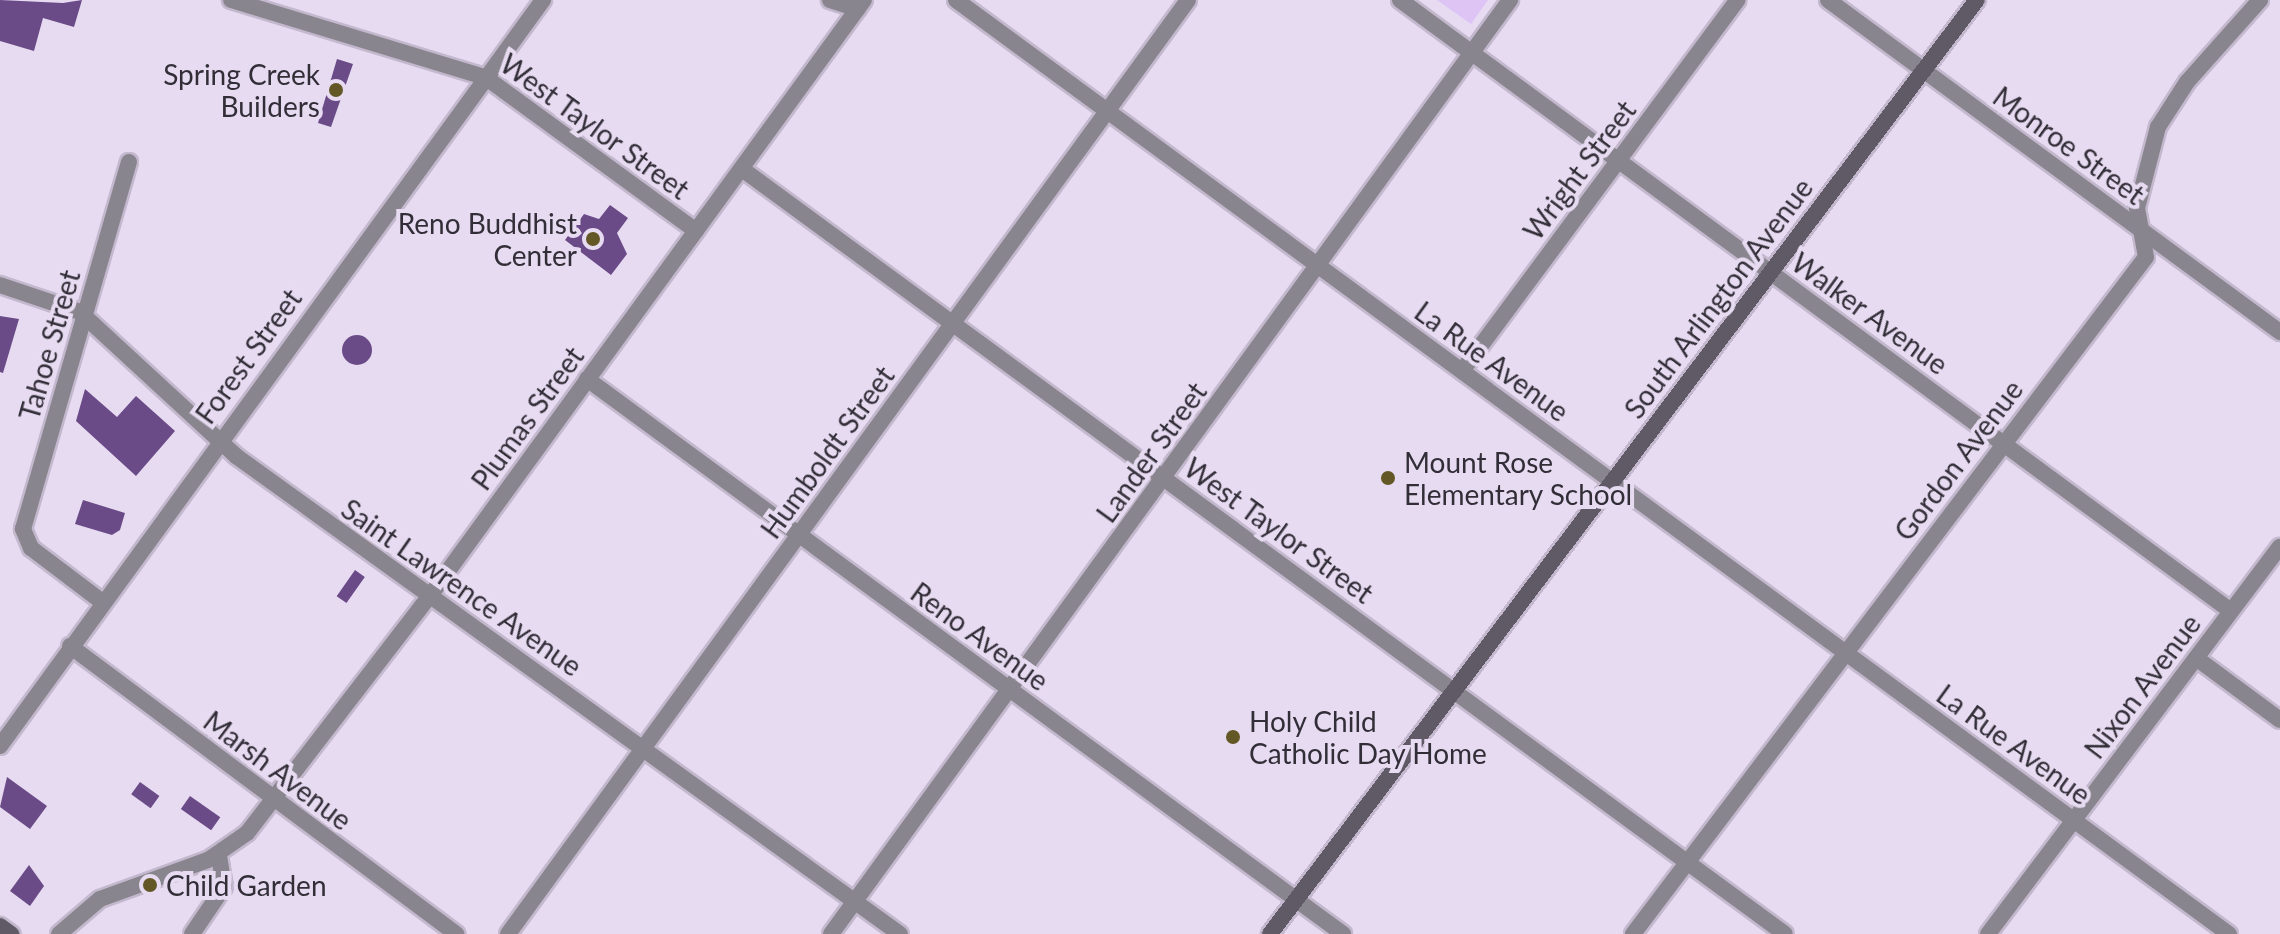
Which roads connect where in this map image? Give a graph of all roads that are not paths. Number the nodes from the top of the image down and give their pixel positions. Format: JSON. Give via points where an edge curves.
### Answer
{"nodes":[{"id":1,"x":231,"y":0,"type":"edge"},
{"id":2,"x":543,"y":0,"type":"edge"},
{"id":3,"x":830,"y":0,"type":"edge"},
{"id":4,"x":956,"y":0,"type":"edge"},
{"id":5,"x":1188,"y":0,"type":"edge"},
{"id":6,"x":1400,"y":0,"type":"edge"},
{"id":7,"x":1510,"y":0,"type":"edge"},
{"id":8,"x":1738,"y":0,"type":"edge"},
{"id":9,"x":1828,"y":0,"type":"edge"},
{"id":10,"x":1977,"y":0,"type":"edge"},
{"id":11,"x":2260,"y":0,"type":"edge"},
{"id":12,"x":861,"y":4,"type":"edge"},
{"id":13,"x":1472,"y":52,"type":"junction"},
{"id":14,"x":1923,"y":70,"type":"junction"},
{"id":15,"x":485,"y":77,"type":"junction"},
{"id":16,"x":1108,"y":111,"type":"junction"},
{"id":17,"x":1619,"y":160,"type":"junction"},
{"id":18,"x":129,"y":162,"type":"dead end"},
{"id":19,"x":742,"y":169,"type":"junction"},
{"id":20,"x":2140,"y":229,"type":"junction"},
{"id":21,"x":696,"y":231,"type":"junction"},
{"id":22,"x":1318,"y":265,"type":"junction"},
{"id":23,"x":1771,"y":272,"type":"junction"},
{"id":24,"x":0,"y":285,"type":"edge"},
{"id":25,"x":84,"y":316,"type":"junction"},
{"id":26,"x":953,"y":323,"type":"junction"},
{"id":27,"x":2280,"y":332,"type":"edge"},
{"id":28,"x":1462,"y":371,"type":"junction"},
{"id":29,"x":587,"y":379,"type":"junction"},
{"id":30,"x":219,"y":440,"type":"junction"},
{"id":31,"x":2005,"y":443,"type":"junction"},
{"id":32,"x":1164,"y":478,"type":"junction"},
{"id":33,"x":1612,"y":481,"type":"junction"},
{"id":34,"x":798,"y":535,"type":"junction"},
{"id":35,"x":2280,"y":547,"type":"edge"},
{"id":36,"x":430,"y":595,"type":"junction"},
{"id":37,"x":101,"y":601,"type":"junction"},
{"id":38,"x":2231,"y":611,"type":"junction"},
{"id":39,"x":70,"y":646,"type":"junction"},
{"id":40,"x":1845,"y":652,"type":"junction"},
{"id":41,"x":2196,"y":658,"type":"junction"},
{"id":42,"x":1010,"y":689,"type":"junction"},
{"id":43,"x":1455,"y":690,"type":"junction"},
{"id":44,"x":2280,"y":720,"type":"edge"},
{"id":45,"x":0,"y":746,"type":"edge"},
{"id":46,"x":644,"y":747,"type":"junction"},
{"id":47,"x":275,"y":800,"type":"junction"},
{"id":48,"x":2074,"y":820,"type":"junction"},
{"id":49,"x":219,"y":855,"type":"junction"},
{"id":50,"x":1687,"y":862,"type":"junction"},
{"id":51,"x":1296,"y":899,"type":"junction"},
{"id":52,"x":855,"y":901,"type":"junction"},
{"id":53,"x":0,"y":926,"type":"edge"},
{"id":54,"x":11,"y":934,"type":"edge"},
{"id":55,"x":59,"y":934,"type":"edge"},
{"id":56,"x":192,"y":934,"type":"edge"},
{"id":57,"x":456,"y":934,"type":"edge"},
{"id":58,"x":508,"y":934,"type":"edge"},
{"id":59,"x":831,"y":934,"type":"edge"},
{"id":60,"x":900,"y":934,"type":"edge"},
{"id":61,"x":1270,"y":934,"type":"edge"},
{"id":62,"x":1343,"y":934,"type":"edge"},
{"id":63,"x":1633,"y":934,"type":"edge"},
{"id":64,"x":1785,"y":934,"type":"edge"},
{"id":65,"x":1988,"y":934,"type":"edge"},
{"id":66,"x":2229,"y":934,"type":"edge"}],
"edges":[{"from":1,"to":15,"type":"street","name":"West Taylor Street"},
{"from":2,"to":15,"type":"street","name":"Forest Street"},
{"from":3,"to":12,"type":"street"},
{"from":4,"to":16,"type":"street","name":"La Rue Avenue"},
{"from":5,"to":16,"type":"street","name":"Humboldt Street"},
{"from":6,"to":13,"type":"street","name":"Walker Avenue"},
{"from":7,"to":13,"type":"street","name":"Lander Street"},
{"from":8,"to":17,"type":"street","name":"Wright Street"},
{"from":9,"to":14,"type":"street","name":"Monroe Street"},
{"from":10,"to":14,"type":"main road","name":"South Arlington Avenue"},
{"from":11,"to":20,"type":"street","name":"Gordon Avenue","via":[[2187,82],[2158,127],[2138,200]]},
{"from":12,"to":19,"type":"street","name":"Plumas Street"},
{"from":13,"to":17,"type":"street","name":"Walker Avenue"},
{"from":13,"to":22,"type":"street","name":"Lander Street"},
{"from":14,"to":20,"type":"street","name":"Monroe Street"},
{"from":14,"to":23,"type":"main road","name":"South Arlington Avenue"},
{"from":15,"to":21,"type":"street","name":"West Taylor Street"},
{"from":15,"to":30,"type":"street","name":"Forest Street"},
{"from":16,"to":22,"type":"street","name":"La Rue Avenue"},
{"from":16,"to":26,"type":"street","name":"Humboldt Street"},
{"from":17,"to":23,"type":"street","name":"Walker Avenue"},
{"from":17,"to":28,"type":"street","name":"Wright Street"},
{"from":18,"to":25,"type":"street","name":"Tahoe Street"},
{"from":19,"to":21,"type":"street","name":"Plumas Street"},
{"from":19,"to":26,"type":"street","name":"West Taylor Street"},
{"from":20,"to":27,"type":"street","name":"Monroe Street"},
{"from":20,"to":31,"type":"street","name":"Gordon Avenue","via":[[2146,257]]},
{"from":21,"to":29,"type":"street","name":"Plumas Street"},
{"from":22,"to":28,"type":"street","name":"La Rue Avenue"},
{"from":22,"to":32,"type":"street","name":"Lander Street"},
{"from":23,"to":31,"type":"street","name":"Walker Avenue"},
{"from":23,"to":33,"type":"main road","name":"South Arlington Avenue"},
{"from":24,"to":25,"type":"street","name":"Saint Lawrence Avenue"},
{"from":25,"to":30,"type":"street","name":"Saint Lawrence Avenue"},
{"from":25,"to":37,"type":"street","name":"Tahoe Street","via":[[23,537]]},
{"from":26,"to":32,"type":"street","name":"West Taylor Street"},
{"from":26,"to":34,"type":"street","name":"Humboldt Street"},
{"from":28,"to":33,"type":"street","name":"La Rue Avenue"},
{"from":29,"to":34,"type":"street","name":"Reno Avenue"},
{"from":29,"to":36,"type":"street","name":"Plumas Street"},
{"from":30,"to":36,"type":"street","name":"Saint Lawrence Avenue"},
{"from":30,"to":37,"type":"street","name":"Forest Street"},
{"from":31,"to":38,"type":"street","name":"Walker Avenue"},
{"from":31,"to":40,"type":"street","name":"Gordon Avenue"},
{"from":32,"to":42,"type":"street","name":"Lander Street"},
{"from":32,"to":43,"type":"street","name":"West Taylor Street"},
{"from":33,"to":40,"type":"street","name":"La Rue Avenue"},
{"from":33,"to":43,"type":"main road","name":"South Arlington Avenue"},
{"from":34,"to":42,"type":"street","name":"Reno Avenue"},
{"from":34,"to":46,"type":"street","name":"Humboldt Street"},
{"from":35,"to":38,"type":"street","name":"Nixon Avenue"},
{"from":36,"to":46,"type":"street","name":"Saint Lawrence Avenue"},
{"from":36,"to":47,"type":"street","name":"Plumas Street"},
{"from":37,"to":39,"type":"street","name":"Forest Street"},
{"from":38,"to":41,"type":"street","name":"Nixon Avenue"},
{"from":39,"to":45,"type":"street","name":"Forest Street"},
{"from":39,"to":47,"type":"street","name":"Marsh Avenue"},
{"from":40,"to":48,"type":"street","name":"La Rue Avenue"},
{"from":40,"to":50,"type":"street","name":"Gordon Avenue"},
{"from":41,"to":44,"type":"street"},
{"from":41,"to":48,"type":"street","name":"Nixon Avenue"},
{"from":42,"to":51,"type":"street","name":"Reno Avenue"},
{"from":42,"to":52,"type":"street","name":"Lander Street"},
{"from":43,"to":50,"type":"street","name":"West Taylor Street"},
{"from":43,"to":51,"type":"main road","name":"South Arlington Avenue"},
{"from":46,"to":52,"type":"street","name":"Saint Lawrence Avenue"},
{"from":46,"to":58,"type":"street","name":"Humboldt Street"},
{"from":47,"to":49,"type":"street","name":"Plumas Street"},
{"from":47,"to":57,"type":"street","name":"Marsh Avenue"},
{"from":48,"to":65,"type":"street","name":"Nixon Avenue"},
{"from":48,"to":66,"type":"street","name":"La Rue Avenue"},
{"from":49,"to":55,"type":"street","name":"Plumas Street","via":[[100,899]]},
{"from":49,"to":56,"type":"street","via":[[224,887]]},
{"from":50,"to":63,"type":"street","name":"Gordon Avenue"},
{"from":50,"to":64,"type":"street","name":"West Taylor Street"},
{"from":51,"to":61,"type":"main road","name":"South Arlington Avenue"},
{"from":51,"to":62,"type":"street","name":"Reno Avenue"},
{"from":52,"to":59,"type":"street","name":"Lander Street"},
{"from":52,"to":60,"type":"street","name":"Saint Lawrence Avenue"},
{"from":53,"to":54,"type":"main road"}]}
